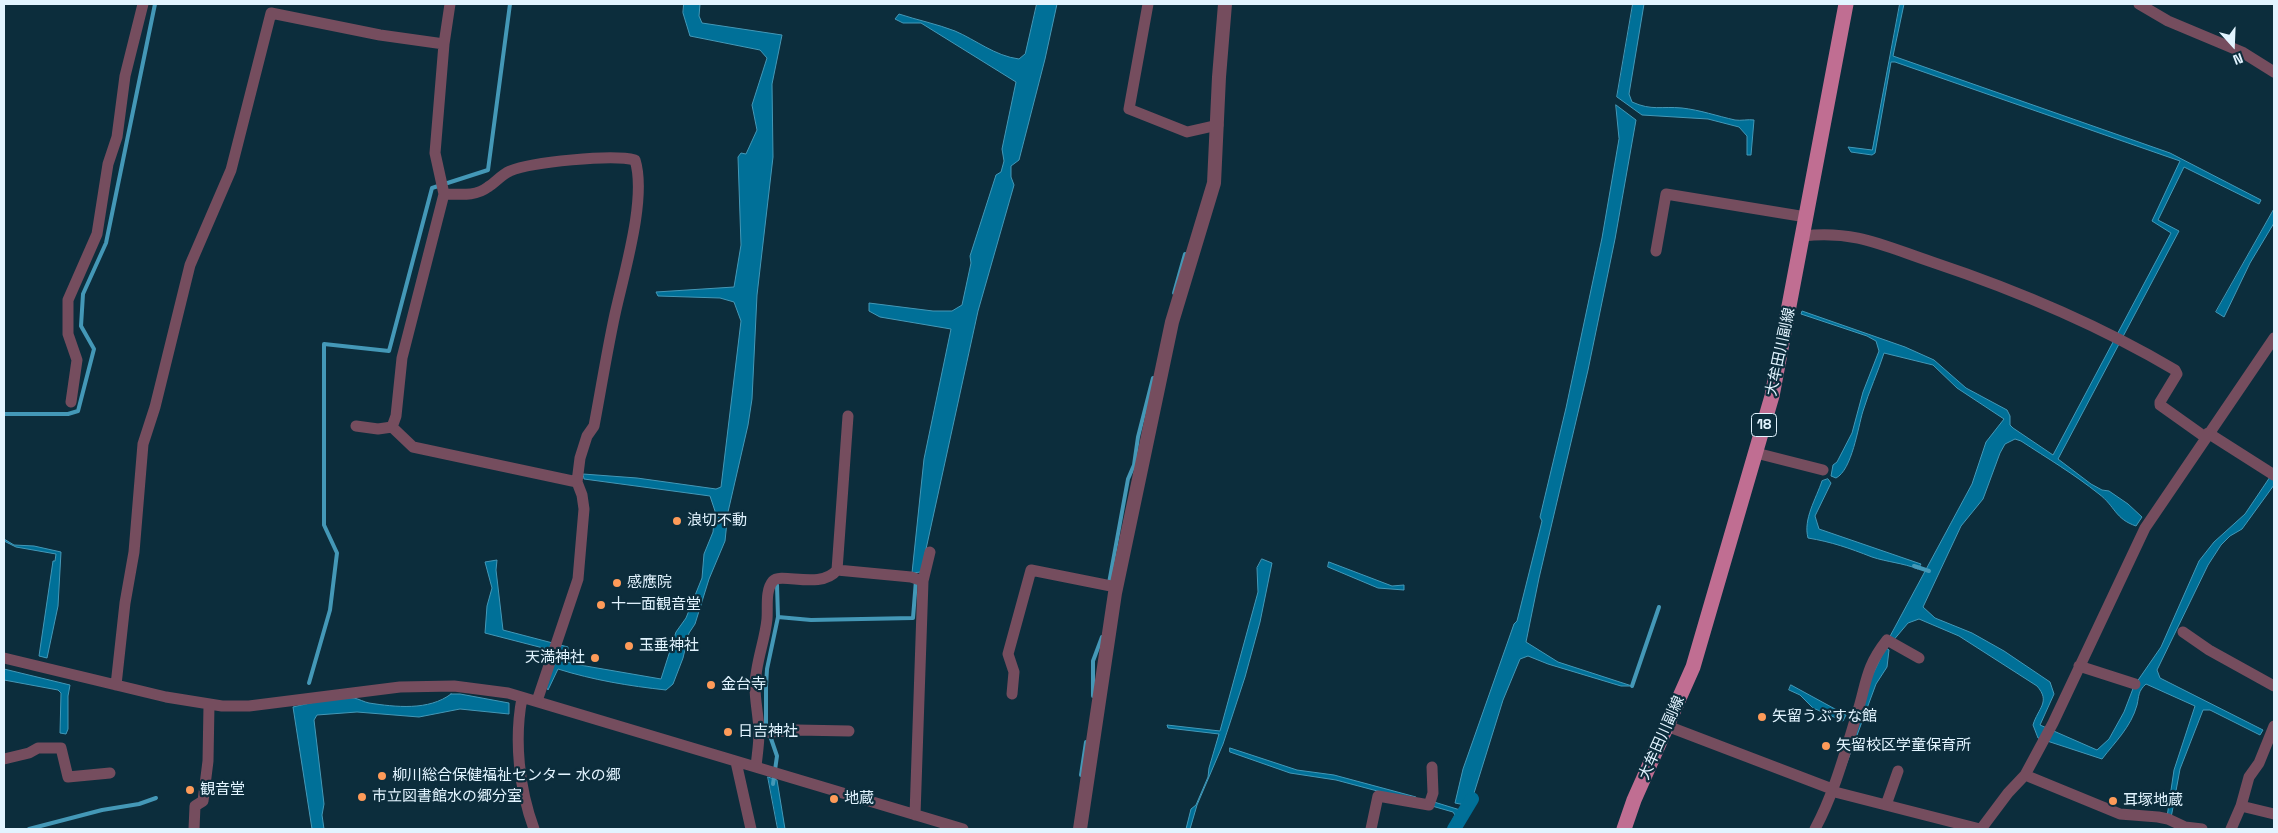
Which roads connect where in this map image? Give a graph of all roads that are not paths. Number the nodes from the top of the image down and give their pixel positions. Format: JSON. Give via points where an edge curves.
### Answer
{"nodes":[{"id":1,"x":143,"y":4,"type":"edge"},
{"id":2,"x":450,"y":4,"type":"edge"},
{"id":3,"x":1148,"y":4,"type":"edge"},
{"id":4,"x":1225,"y":4,"type":"edge"},
{"id":5,"x":1846,"y":4,"type":"edge"},
{"id":6,"x":2139,"y":4,"type":"edge"},
{"id":7,"x":444,"y":44,"type":"junction"},
{"id":8,"x":2274,"y":72,"type":"edge"},
{"id":9,"x":1218,"y":125,"type":"junction"},
{"id":10,"x":444,"y":194,"type":"junction"},
{"id":11,"x":1806,"y":217,"type":"junction"},
{"id":12,"x":1803,"y":236,"type":"junction"},
{"id":13,"x":1656,"y":251,"type":"dead end"},
{"id":14,"x":2274,"y":338,"type":"edge"},
{"id":15,"x":71,"y":402,"type":"dead end"},
{"id":16,"x":848,"y":416,"type":"dead end"},
{"id":17,"x":356,"y":426,"type":"dead end"},
{"id":18,"x":392,"y":427,"type":"junction"},
{"id":19,"x":2206,"y":435,"type":"junction"},
{"id":20,"x":1756,"y":453,"type":"junction"},
{"id":21,"x":1823,"y":470,"type":"dead end"},
{"id":22,"x":2273,"y":474,"type":"edge"},
{"id":23,"x":577,"y":482,"type":"junction"},
{"id":24,"x":930,"y":552,"type":"dead end"},
{"id":25,"x":837,"y":570,"type":"junction"},
{"id":26,"x":923,"y":581,"type":"junction"},
{"id":27,"x":1116,"y":587,"type":"junction"},
{"id":28,"x":2183,"y":632,"type":"dead end"},
{"id":29,"x":4,"y":658,"type":"edge"},
{"id":30,"x":1919,"y":658,"type":"dead end"},
{"id":31,"x":2079,"y":666,"type":"junction"},
{"id":32,"x":2135,"y":684,"type":"dead end"},
{"id":33,"x":116,"y":685,"type":"junction"},
{"id":34,"x":2274,"y":686,"type":"edge"},
{"id":35,"x":1012,"y":694,"type":"dead end"},
{"id":36,"x":522,"y":698,"type":"junction"},
{"id":37,"x":537,"y":701,"type":"junction"},
{"id":38,"x":209,"y":705,"type":"junction"},
{"id":39,"x":1667,"y":726,"type":"junction"},
{"id":40,"x":849,"y":731,"type":"dead end"},
{"id":41,"x":765,"y":733,"type":"junction"},
{"id":42,"x":2273,"y":733,"type":"edge"},
{"id":43,"x":4,"y":759,"type":"edge"},
{"id":44,"x":736,"y":762,"type":"junction"},
{"id":45,"x":756,"y":767,"type":"junction"},
{"id":46,"x":1432,"y":767,"type":"dead end"},
{"id":47,"x":1898,"y":771,"type":"dead end"},
{"id":48,"x":110,"y":773,"type":"dead end"},
{"id":49,"x":2025,"y":775,"type":"junction"},
{"id":50,"x":1835,"y":792,"type":"junction"},
{"id":51,"x":1886,"y":805,"type":"junction"},
{"id":52,"x":2241,"y":806,"type":"junction"},
{"id":53,"x":2274,"y":814,"type":"edge"},
{"id":54,"x":915,"y":815,"type":"junction"},
{"id":55,"x":2174,"y":824,"type":"edge"},
{"id":56,"x":194,"y":829,"type":"edge"},
{"id":57,"x":534,"y":829,"type":"edge"},
{"id":58,"x":752,"y":829,"type":"edge"},
{"id":59,"x":963,"y":829,"type":"edge"},
{"id":60,"x":1080,"y":829,"type":"edge"},
{"id":61,"x":1371,"y":829,"type":"edge"},
{"id":62,"x":1624,"y":829,"type":"edge"},
{"id":63,"x":1815,"y":829,"type":"edge"},
{"id":64,"x":1980,"y":829,"type":"edge"},
{"id":65,"x":2202,"y":829,"type":"edge"},
{"id":66,"x":2231,"y":829,"type":"edge"}],
"edges":[{"from":1,"to":15,"type":"street","via":[[125,76],[117,137],[108,164],[97,234],[68,300],[68,334],[77,360]]},
{"from":2,"to":7,"type":"street"},
{"from":3,"to":9,"type":"street","via":[[1129,109],[1187,132]]},
{"from":4,"to":9,"type":"street"},
{"from":5,"to":11,"type":"main road","name":"大牟田川副線","number":"18"},
{"from":6,"to":8,"type":"street","via":[[2168,21],[2242,52]]},
{"from":7,"to":10,"type":"street","via":[[434,153]]},
{"from":7,"to":33,"type":"street","via":[[380,35],[271,12],[231,170],[190,265],[143,444],[134,552]]},
{"from":9,"to":27,"type":"street","via":[[1214,183],[1172,322]]},
{"from":10,"to":18,"type":"street","via":[[402,358]]},
{"from":10,"to":23,"type":"street","via":[[477,193],[519,168],[596,158],[635,160],[638,196],[627,260],[594,426],[580,458]]},
{"from":11,"to":12,"type":"main road","name":"大牟田川副線","number":"18"},
{"from":11,"to":13,"type":"street","via":[[1666,194]]},
{"from":12,"to":19,"type":"street","via":[[1828,233],[1896,248],[2050,306],[2115,338],[2175,370],[2175,379],[2160,405]]},
{"from":12,"to":20,"type":"main road","name":"大牟田川副線","number":"18","via":[[1777,374]]},
{"from":14,"to":19,"type":"street"},
{"from":16,"to":25,"type":"street"},
{"from":17,"to":18,"type":"street"},
{"from":18,"to":23,"type":"street","via":[[414,446]]},
{"from":19,"to":22,"type":"street"},
{"from":19,"to":31,"type":"street","via":[[2145,528]]},
{"from":20,"to":21,"type":"street"},
{"from":20,"to":39,"type":"main road","name":"大牟田川副線","number":"18","via":[[1692,667]]},
{"from":23,"to":37,"type":"street","via":[[584,509],[578,579]]},
{"from":24,"to":26,"type":"street"},
{"from":25,"to":26,"type":"street"},
{"from":25,"to":41,"type":"street","via":[[833,575],[806,581],[785,578],[771,583],[755,686]]},
{"from":26,"to":54,"type":"street"},
{"from":27,"to":35,"type":"street","via":[[1031,570],[1008,654],[1014,672]]},
{"from":27,"to":60,"type":"street"},
{"from":28,"to":34,"type":"street"},
{"from":29,"to":33,"type":"street"},
{"from":30,"to":50,"type":"street","via":[[1888,640],[1875,656],[1865,678]]},
{"from":31,"to":32,"type":"street"},
{"from":31,"to":49,"type":"street"},
{"from":33,"to":38,"type":"street"},
{"from":36,"to":37,"type":"street"},
{"from":36,"to":38,"type":"street","via":[[475,688],[427,686],[367,690],[249,706]]},
{"from":36,"to":57,"type":"street","via":[[518,746],[524,794]]},
{"from":37,"to":44,"type":"street"},
{"from":38,"to":56,"type":"street","via":[[208,761],[203,800],[195,806]]},
{"from":39,"to":50,"type":"street"},
{"from":39,"to":62,"type":"main road","name":"大牟田川副線","number":"18"},
{"from":40,"to":41,"type":"street"},
{"from":41,"to":45,"type":"street"},
{"from":42,"to":52,"type":"street","via":[[2250,777]]},
{"from":43,"to":48,"type":"street","via":[[38,748],[61,748],[68,777]]},
{"from":44,"to":45,"type":"street"},
{"from":44,"to":58,"type":"street"},
{"from":45,"to":54,"type":"street"},
{"from":46,"to":61,"type":"street","via":[[1433,793],[1429,805],[1378,796]]},
{"from":47,"to":51,"type":"street"},
{"from":49,"to":55,"type":"street","via":[[2120,814]]},
{"from":49,"to":64,"type":"street"},
{"from":50,"to":51,"type":"street"},
{"from":50,"to":63,"type":"street"},
{"from":51,"to":64,"type":"street"},
{"from":52,"to":53,"type":"street"},
{"from":52,"to":66,"type":"street"},
{"from":54,"to":59,"type":"street"},
{"from":55,"to":65,"type":"street"}]}
